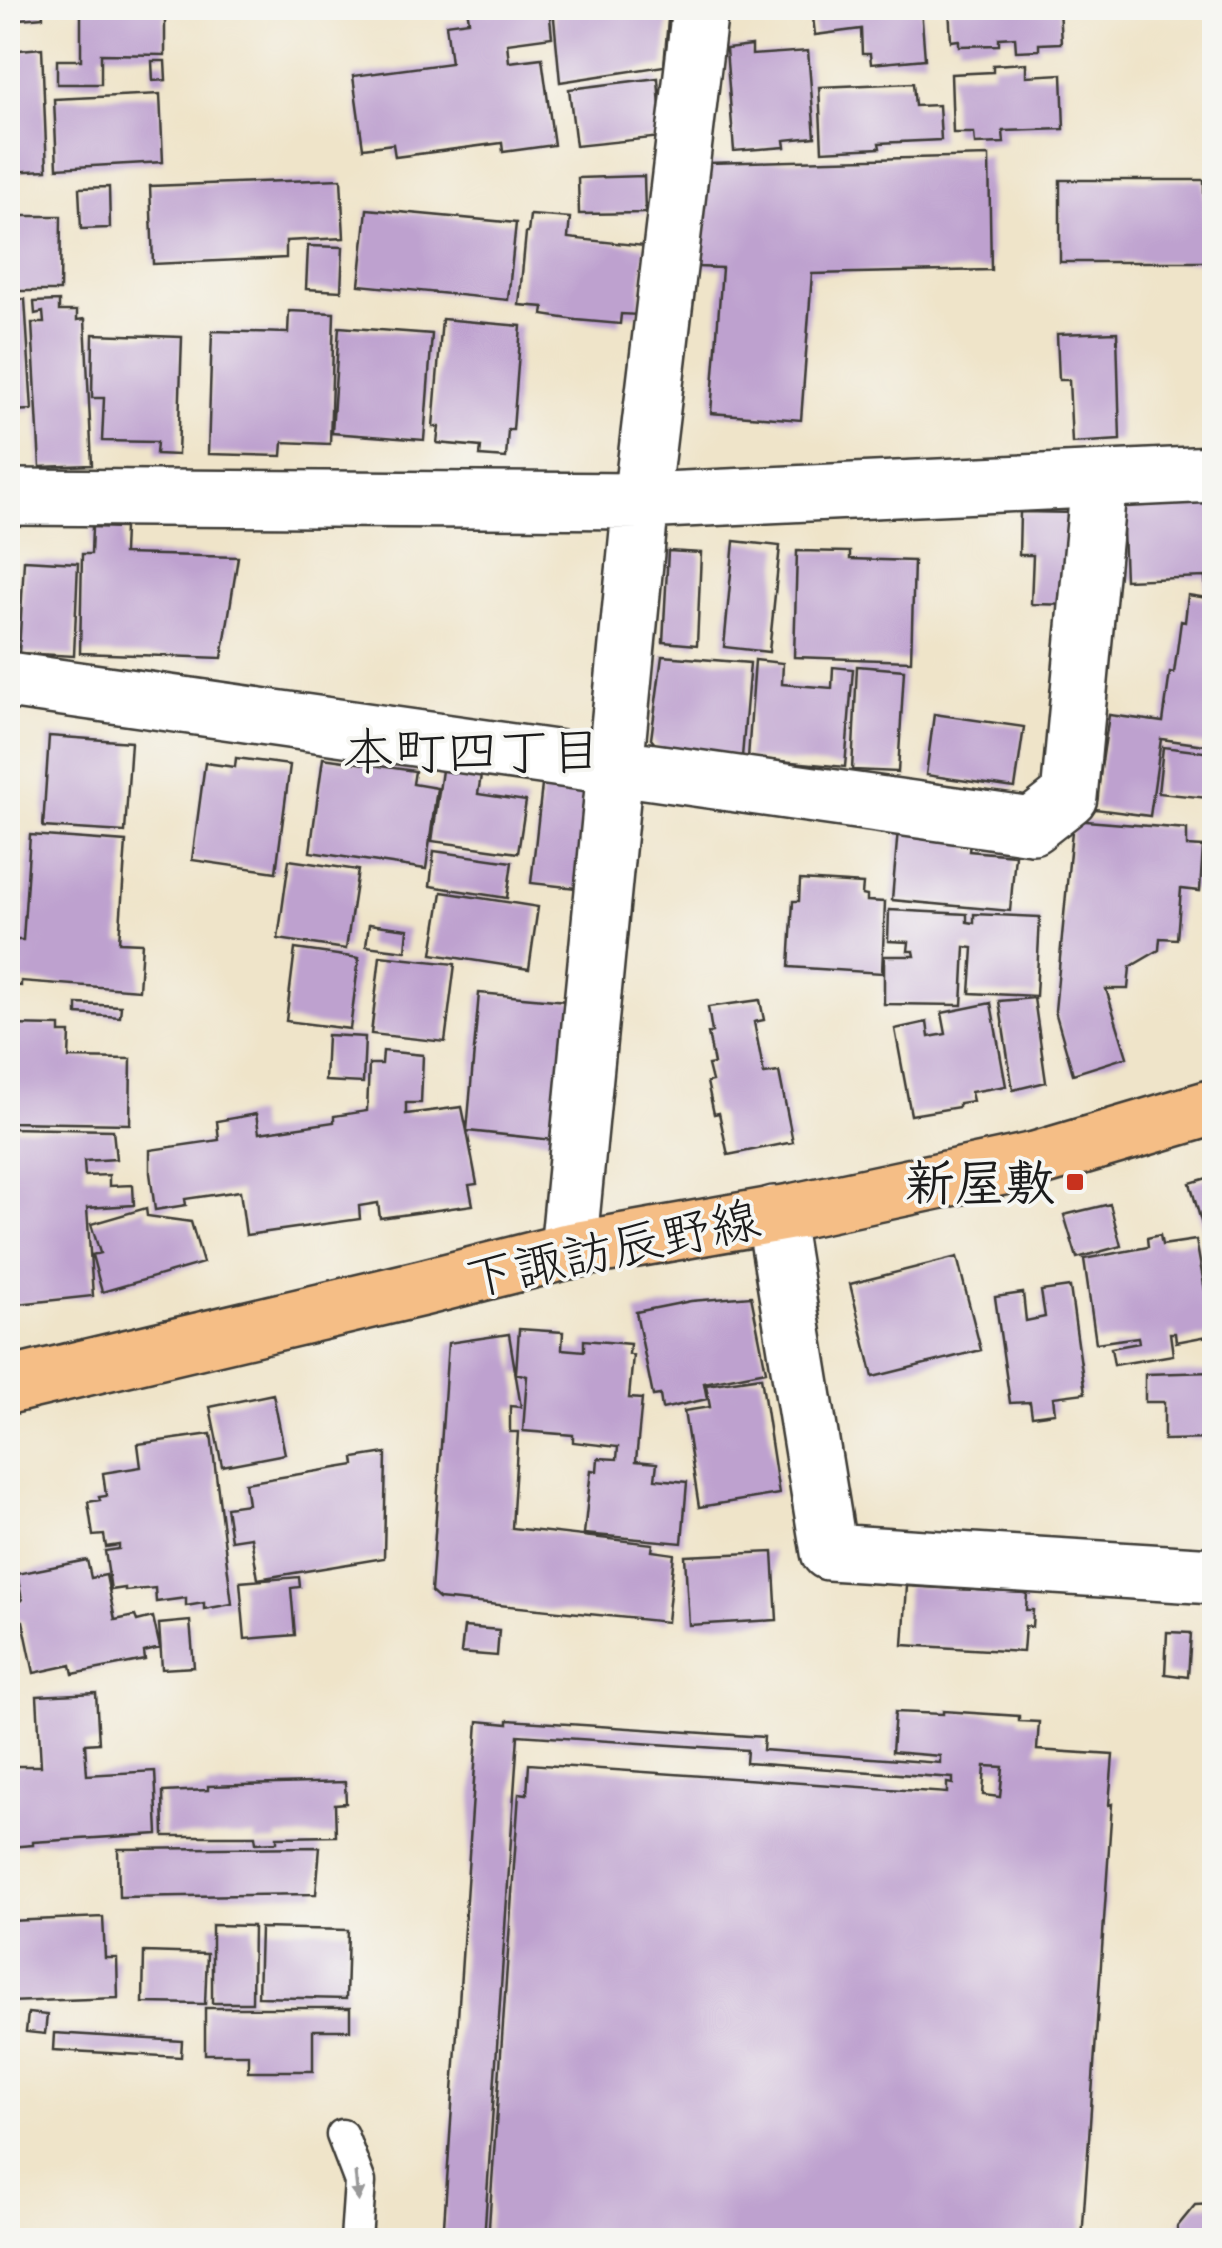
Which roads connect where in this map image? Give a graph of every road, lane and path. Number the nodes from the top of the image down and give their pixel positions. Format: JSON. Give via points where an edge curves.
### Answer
{"nodes":[{"id":1,"x":700,"y":8,"type":"edge"},
{"id":2,"x":1214,"y":474,"type":"edge"},
{"id":3,"x":1099,"y":480,"type":"junction"},
{"id":4,"x":8,"y":497,"type":"edge"},
{"id":5,"x":641,"y":502,"type":"junction"},
{"id":6,"x":8,"y":680,"type":"edge"},
{"id":7,"x":617,"y":766,"type":"junction"},
{"id":8,"x":1214,"y":1107,"type":"edge"},
{"id":9,"x":774,"y":1214,"type":"junction"},
{"id":10,"x":568,"y":1251,"type":"junction"},
{"id":11,"x":8,"y":1386,"type":"edge"},
{"id":12,"x":1214,"y":1576,"type":"edge"},
{"id":13,"x":342,"y":2136,"type":"dead end"},
{"id":14,"x":356,"y":2240,"type":"edge"}],
"edges":[{"from":1,"to":5,"type":"street"},
{"from":2,"to":3,"type":"street"},
{"from":3,"to":5,"type":"street"},
{"from":3,"to":7,"type":"street","via":[[1068,798],[1032,826]]},
{"from":4,"to":5,"type":"street"},
{"from":5,"to":7,"type":"street"},
{"from":6,"to":7,"type":"street"},
{"from":7,"to":10,"type":"street"},
{"from":8,"to":9,"type":"main road","name":"下諏訪辰野線","via":[[1036,1160]]},
{"from":9,"to":10,"type":"main road","name":"下諏訪辰野線"},
{"from":9,"to":12,"type":"street","via":[[829,1552]]},
{"from":10,"to":11,"type":"main road","name":"下諏訪辰野線"},
{"from":13,"to":14,"type":"lane","one_way":true,"via":[[360,2182]]}]}
